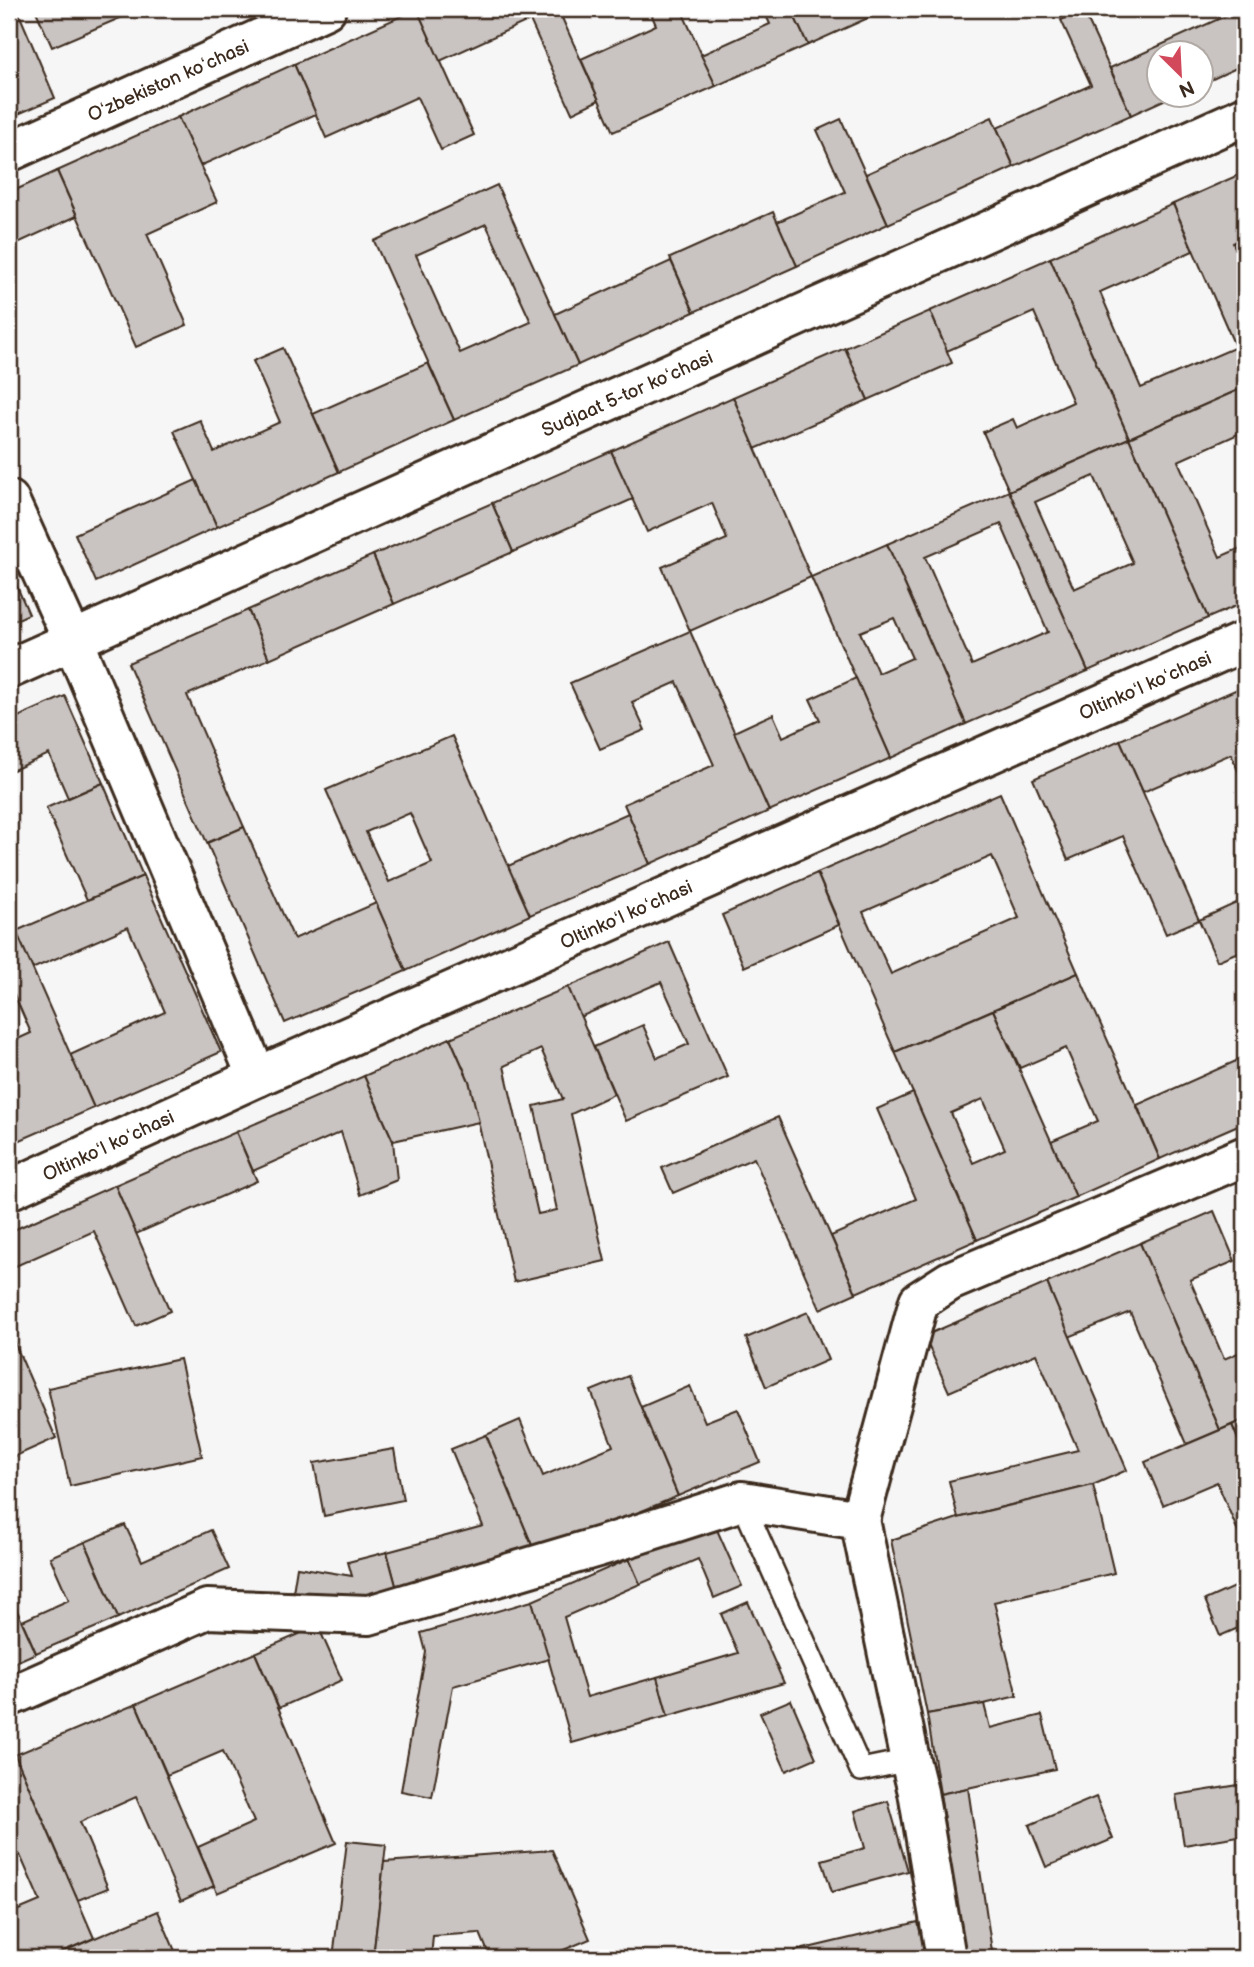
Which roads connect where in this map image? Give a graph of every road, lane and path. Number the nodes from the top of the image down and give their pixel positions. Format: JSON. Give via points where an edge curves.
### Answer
{"nodes":[{"id":1,"x":326,"y":9,"type":"edge"},
{"id":2,"x":1245,"y":116,"type":"edge"},
{"id":3,"x":9,"y":152,"type":"edge"},
{"id":4,"x":9,"y":500,"type":"edge"},
{"id":5,"x":73,"y":641,"type":"junction"},
{"id":6,"x":1245,"y":641,"type":"edge"},
{"id":7,"x":9,"y":669,"type":"edge"},
{"id":8,"x":257,"y":1077,"type":"junction"},
{"id":9,"x":1245,"y":1156,"type":"edge"},
{"id":10,"x":9,"y":1190,"type":"edge"},
{"id":11,"x":742,"y":1500,"type":"junction"},
{"id":12,"x":860,"y":1520,"type":"junction"},
{"id":13,"x":9,"y":1697,"type":"edge"},
{"id":14,"x":909,"y":1760,"type":"junction"},
{"id":15,"x":946,"y":1958,"type":"edge"}],
"edges":[{"from":1,"to":3,"type":"street","name":"Oʻzbekiston koʻchasi"},
{"from":2,"to":5,"type":"street","name":"Sudjaat 5-tor koʻchasi"},
{"from":4,"to":5,"type":"street"},
{"from":5,"to":7,"type":"street","name":"Sudjaat 5-tor koʻchasi"},
{"from":5,"to":8,"type":"street"},
{"from":6,"to":8,"type":"street","name":"Oltinkoʻl koʻchasi"},
{"from":8,"to":10,"type":"street","name":"Oltinkoʻl koʻchasi"},
{"from":9,"to":12,"type":"street","via":[[950,1281],[919,1301]]},
{"from":11,"to":12,"type":"street"},
{"from":11,"to":13,"type":"street","via":[[369,1615],[207,1609]]},
{"from":11,"to":14,"type":"lane","via":[[861,1770]]},
{"from":12,"to":14,"type":"street"},
{"from":14,"to":15,"type":"street"}]}
